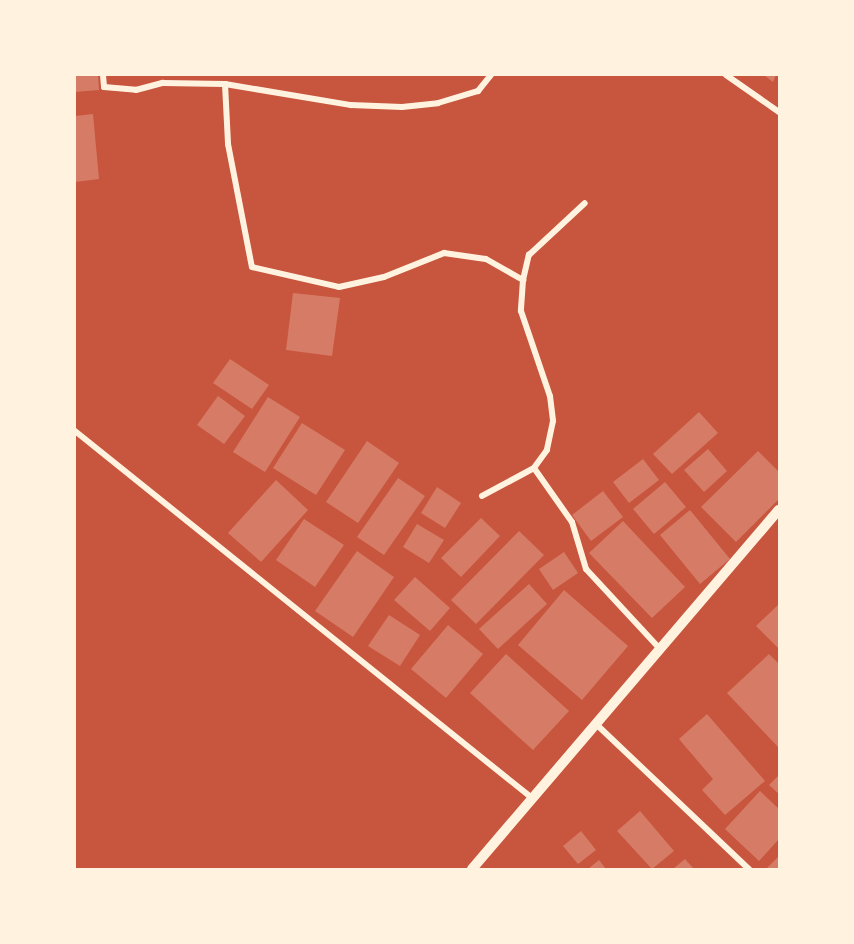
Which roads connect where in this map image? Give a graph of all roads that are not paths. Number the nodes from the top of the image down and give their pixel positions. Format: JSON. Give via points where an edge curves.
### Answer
{"nodes":[{"id":1,"x":103,"y":75,"type":"edge"},
{"id":2,"x":491,"y":75,"type":"edge"},
{"id":3,"x":726,"y":75,"type":"edge"},
{"id":4,"x":225,"y":84,"type":"junction"},
{"id":5,"x":779,"y":112,"type":"edge"},
{"id":6,"x":585,"y":202,"type":"dead end"},
{"id":7,"x":523,"y":280,"type":"junction"},
{"id":8,"x":75,"y":431,"type":"edge"},
{"id":9,"x":534,"y":468,"type":"junction"},
{"id":10,"x":482,"y":496,"type":"dead end"},
{"id":11,"x":779,"y":510,"type":"edge"},
{"id":12,"x":660,"y":649,"type":"junction"},
{"id":13,"x":596,"y":723,"type":"junction"},
{"id":14,"x":532,"y":798,"type":"junction"},
{"id":15,"x":472,"y":869,"type":"edge"},
{"id":16,"x":748,"y":869,"type":"edge"}],
"edges":[{"from":1,"to":4,"type":"street","via":[[104,87],[136,90],[163,83]]},
{"from":2,"to":4,"type":"street","via":[[478,91],[438,103],[402,107],[351,105]]},
{"from":3,"to":5,"type":"street"},
{"from":4,"to":7,"type":"street","via":[[228,144],[252,267],[339,287],[384,277],[444,253],[486,259]]},
{"from":6,"to":7,"type":"street","via":[[529,255]]},
{"from":7,"to":9,"type":"street","via":[[521,311],[547,385],[553,421],[547,450]]},
{"from":8,"to":14,"type":"street"},
{"from":9,"to":10,"type":"street"},
{"from":9,"to":12,"type":"street","via":[[572,522],[586,569]]},
{"from":11,"to":12,"type":"street"},
{"from":12,"to":13,"type":"street"},
{"from":13,"to":14,"type":"street"},
{"from":13,"to":16,"type":"street"},
{"from":14,"to":15,"type":"street"}]}
